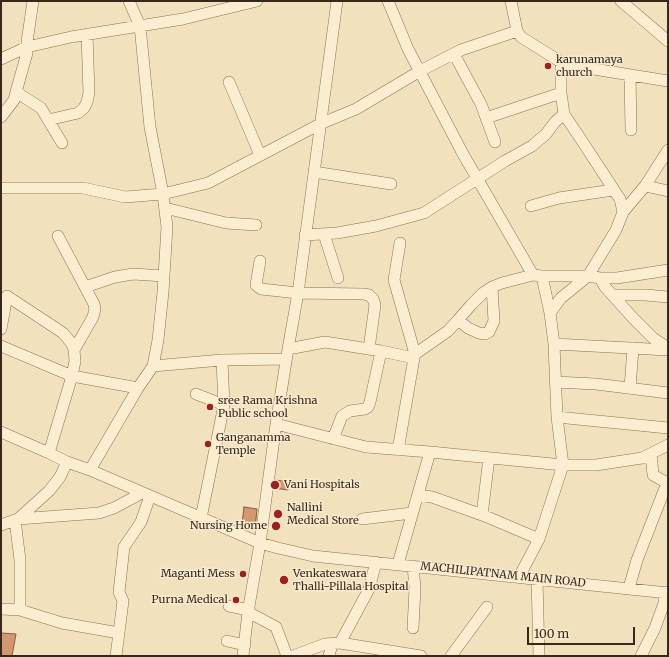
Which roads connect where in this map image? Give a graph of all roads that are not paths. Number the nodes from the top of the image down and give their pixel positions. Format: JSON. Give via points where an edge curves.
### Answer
{"nodes":[{"id":1,"x":33,"y":1,"type":"edge"},
{"id":2,"x":129,"y":1,"type":"edge"},
{"id":3,"x":257,"y":1,"type":"edge"},
{"id":4,"x":337,"y":1,"type":"edge"},
{"id":5,"x":388,"y":1,"type":"edge"},
{"id":6,"x":511,"y":1,"type":"edge"},
{"id":7,"x":621,"y":1,"type":"edge"},
{"id":8,"x":140,"y":26,"type":"junction"},
{"id":9,"x":517,"y":31,"type":"junction"},
{"id":10,"x":87,"y":34,"type":"junction"},
{"id":11,"x":668,"y":41,"type":"edge"},
{"id":12,"x":27,"y":47,"type":"junction"},
{"id":13,"x":454,"y":54,"type":"junction"},
{"id":14,"x":1,"y":59,"type":"edge"},
{"id":15,"x":561,"y":62,"type":"junction"},
{"id":16,"x":420,"y":71,"type":"junction"},
{"id":17,"x":630,"y":75,"type":"junction"},
{"id":18,"x":668,"y":81,"type":"edge"},
{"id":19,"x":229,"y":82,"type":"dead end"},
{"id":20,"x":16,"y":92,"type":"junction"},
{"id":21,"x":561,"y":93,"type":"junction"},
{"id":22,"x":564,"y":114,"type":"junction"},
{"id":23,"x":1,"y":117,"type":"edge"},
{"id":24,"x":486,"y":118,"type":"junction"},
{"id":25,"x":48,"y":120,"type":"junction"},
{"id":26,"x":320,"y":124,"type":"junction"},
{"id":27,"x":631,"y":130,"type":"dead end"},
{"id":28,"x":495,"y":142,"type":"dead end"},
{"id":29,"x":62,"y":144,"type":"dead end"},
{"id":30,"x":668,"y":150,"type":"edge"},
{"id":31,"x":260,"y":155,"type":"junction"},
{"id":32,"x":314,"y":172,"type":"junction"},
{"id":33,"x":478,"y":178,"type":"junction"},
{"id":34,"x":391,"y":184,"type":"dead end"},
{"id":35,"x":645,"y":186,"type":"junction"},
{"id":36,"x":1,"y":188,"type":"edge"},
{"id":37,"x":613,"y":190,"type":"junction"},
{"id":38,"x":668,"y":191,"type":"edge"},
{"id":39,"x":163,"y":194,"type":"junction"},
{"id":40,"x":531,"y":206,"type":"dead end"},
{"id":41,"x":165,"y":208,"type":"junction"},
{"id":42,"x":623,"y":212,"type":"junction"},
{"id":43,"x":256,"y":225,"type":"dead end"},
{"id":44,"x":324,"y":234,"type":"junction"},
{"id":45,"x":305,"y":235,"type":"junction"},
{"id":46,"x":58,"y":236,"type":"dead end"},
{"id":47,"x":400,"y":243,"type":"dead end"},
{"id":48,"x":260,"y":261,"type":"dead end"},
{"id":49,"x":668,"y":270,"type":"edge"},
{"id":50,"x":538,"y":275,"type":"junction"},
{"id":51,"x":164,"y":276,"type":"junction"},
{"id":52,"x":588,"y":276,"type":"junction"},
{"id":53,"x":338,"y":278,"type":"dead end"},
{"id":54,"x":600,"y":278,"type":"junction"},
{"id":55,"x":85,"y":287,"type":"junction"},
{"id":56,"x":492,"y":287,"type":"junction"},
{"id":57,"x":4,"y":293,"type":"edge"},
{"id":58,"x":298,"y":293,"type":"junction"},
{"id":59,"x":613,"y":295,"type":"junction"},
{"id":60,"x":668,"y":297,"type":"edge"},
{"id":61,"x":550,"y":313,"type":"junction"},
{"id":62,"x":458,"y":320,"type":"junction"},
{"id":63,"x":1,"y":329,"type":"edge"},
{"id":64,"x":554,"y":344,"type":"junction"},
{"id":65,"x":1,"y":346,"type":"edge"},
{"id":66,"x":633,"y":348,"type":"junction"},
{"id":67,"x":369,"y":349,"type":"junction"},
{"id":68,"x":668,"y":349,"type":"edge"},
{"id":69,"x":74,"y":350,"type":"junction"},
{"id":70,"x":381,"y":351,"type":"junction"},
{"id":71,"x":287,"y":354,"type":"junction"},
{"id":72,"x":414,"y":356,"type":"junction"},
{"id":73,"x":222,"y":360,"type":"junction"},
{"id":74,"x":153,"y":366,"type":"junction"},
{"id":75,"x":72,"y":376,"type":"junction"},
{"id":76,"x":555,"y":382,"type":"junction"},
{"id":77,"x":138,"y":388,"type":"junction"},
{"id":78,"x":630,"y":388,"type":"junction"},
{"id":79,"x":668,"y":393,"type":"edge"},
{"id":80,"x":196,"y":394,"type":"dead end"},
{"id":81,"x":224,"y":404,"type":"junction"},
{"id":82,"x":556,"y":417,"type":"junction"},
{"id":83,"x":276,"y":424,"type":"junction"},
{"id":84,"x":668,"y":428,"type":"edge"},
{"id":85,"x":1,"y":432,"type":"edge"},
{"id":86,"x":333,"y":438,"type":"junction"},
{"id":87,"x":668,"y":445,"type":"edge"},
{"id":88,"x":398,"y":450,"type":"junction"},
{"id":89,"x":49,"y":452,"type":"junction"},
{"id":90,"x":430,"y":452,"type":"junction"},
{"id":91,"x":651,"y":454,"type":"junction"},
{"id":92,"x":489,"y":458,"type":"junction"},
{"id":93,"x":67,"y":462,"type":"junction"},
{"id":94,"x":563,"y":465,"type":"junction"},
{"id":95,"x":90,"y":470,"type":"junction"},
{"id":96,"x":146,"y":494,"type":"junction"},
{"id":97,"x":418,"y":495,"type":"junction"},
{"id":98,"x":412,"y":513,"type":"junction"},
{"id":99,"x":482,"y":515,"type":"junction"},
{"id":100,"x":201,"y":518,"type":"junction"},
{"id":101,"x":362,"y":519,"type":"dead end"},
{"id":102,"x":16,"y":520,"type":"junction"},
{"id":103,"x":1,"y":525,"type":"edge"},
{"id":104,"x":539,"y":539,"type":"junction"},
{"id":105,"x":260,"y":543,"type":"junction"},
{"id":106,"x":376,"y":562,"type":"junction"},
{"id":107,"x":398,"y":564,"type":"junction"},
{"id":108,"x":414,"y":566,"type":"junction"},
{"id":109,"x":519,"y":577,"type":"junction"},
{"id":110,"x":537,"y":578,"type":"junction"},
{"id":111,"x":629,"y":588,"type":"junction"},
{"id":112,"x":666,"y":593,"type":"edge"},
{"id":113,"x":229,"y":606,"type":"dead end"},
{"id":114,"x":487,"y":607,"type":"dead end"},
{"id":115,"x":1,"y":609,"type":"edge"},
{"id":116,"x":20,"y":610,"type":"junction"},
{"id":117,"x":249,"y":611,"type":"junction"},
{"id":118,"x":413,"y":628,"type":"dead end"},
{"id":119,"x":119,"y":633,"type":"junction"},
{"id":120,"x":227,"y":640,"type":"dead end"},
{"id":121,"x":336,"y":643,"type":"junction"},
{"id":122,"x":244,"y":651,"type":"edge"},
{"id":123,"x":116,"y":656,"type":"edge"},
{"id":124,"x":287,"y":656,"type":"edge"},
{"id":125,"x":293,"y":656,"type":"edge"},
{"id":126,"x":329,"y":656,"type":"edge"},
{"id":127,"x":421,"y":656,"type":"edge"},
{"id":128,"x":451,"y":656,"type":"edge"},
{"id":129,"x":539,"y":656,"type":"edge"},
{"id":130,"x":641,"y":656,"type":"edge"}],
"edges":[{"from":1,"to":12,"type":"street"},
{"from":2,"to":8,"type":"street"},
{"from":3,"to":8,"type":"street","via":[[184,19]]},
{"from":4,"to":26,"type":"street"},
{"from":5,"to":16,"type":"street"},
{"from":6,"to":9,"type":"street"},
{"from":7,"to":11,"type":"street"},
{"from":8,"to":10,"type":"street"},
{"from":8,"to":39,"type":"street","via":[[150,127]]},
{"from":9,"to":13,"type":"street"},
{"from":9,"to":15,"type":"street","via":[[532,45]]},
{"from":10,"to":12,"type":"street"},
{"from":10,"to":25,"type":"street","via":[[87,102],[78,113]]},
{"from":12,"to":14,"type":"street"},
{"from":12,"to":20,"type":"street"},
{"from":13,"to":16,"type":"street"},
{"from":13,"to":24,"type":"street"},
{"from":15,"to":17,"type":"street"},
{"from":15,"to":21,"type":"street"},
{"from":16,"to":26,"type":"street","via":[[356,109]]},
{"from":16,"to":33,"type":"street"},
{"from":17,"to":18,"type":"street"},
{"from":17,"to":27,"type":"street"},
{"from":19,"to":31,"type":"street"},
{"from":20,"to":23,"type":"street","via":[[14,100]]},
{"from":20,"to":25,"type":"street","via":[[42,108]]},
{"from":21,"to":22,"type":"street"},
{"from":21,"to":24,"type":"street"},
{"from":22,"to":33,"type":"street","via":[[532,146]]},
{"from":22,"to":37,"type":"street"},
{"from":24,"to":28,"type":"street"},
{"from":25,"to":29,"type":"street"},
{"from":26,"to":31,"type":"street"},
{"from":26,"to":32,"type":"street"},
{"from":30,"to":35,"type":"street"},
{"from":31,"to":39,"type":"street","via":[[208,183]]},
{"from":32,"to":34,"type":"street"},
{"from":32,"to":45,"type":"street"},
{"from":33,"to":44,"type":"street","via":[[424,213],[376,226]]},
{"from":33,"to":50,"type":"street"},
{"from":35,"to":38,"type":"street"},
{"from":35,"to":42,"type":"street"},
{"from":36,"to":39,"type":"street","via":[[83,188],[125,197]]},
{"from":37,"to":40,"type":"street","via":[[559,198]]},
{"from":37,"to":42,"type":"street","via":[[620,199]]},
{"from":39,"to":41,"type":"street"},
{"from":41,"to":43,"type":"street","via":[[226,223]]},
{"from":41,"to":51,"type":"street","via":[[167,227]]},
{"from":42,"to":52,"type":"street","via":[[616,230]]},
{"from":44,"to":45,"type":"street"},
{"from":44,"to":53,"type":"street"},
{"from":45,"to":58,"type":"street"},
{"from":46,"to":55,"type":"street"},
{"from":47,"to":72,"type":"street","via":[[394,280]]},
{"from":48,"to":58,"type":"street","via":[[256,285],[258,287]]},
{"from":49,"to":54,"type":"street","via":[[618,278]]},
{"from":50,"to":52,"type":"street"},
{"from":50,"to":56,"type":"street"},
{"from":50,"to":61,"type":"street"},
{"from":51,"to":55,"type":"street","via":[[133,274]]},
{"from":51,"to":74,"type":"street"},
{"from":52,"to":54,"type":"street"},
{"from":52,"to":61,"type":"street","via":[[561,298]]},
{"from":54,"to":59,"type":"street"},
{"from":55,"to":69,"type":"street","via":[[95,309]]},
{"from":56,"to":62,"type":"street","via":[[471,304]]},
{"from":56,"to":62,"type":"street","via":[[494,321],[489,332],[479,334]]},
{"from":57,"to":63,"type":"street"},
{"from":57,"to":69,"type":"street","via":[[63,333]]},
{"from":58,"to":67,"type":"street","via":[[369,295],[375,305]]},
{"from":58,"to":71,"type":"street"},
{"from":59,"to":60,"type":"street"},
{"from":59,"to":68,"type":"street"},
{"from":61,"to":64,"type":"street"},
{"from":62,"to":72,"type":"street"},
{"from":64,"to":66,"type":"street"},
{"from":64,"to":76,"type":"street"},
{"from":65,"to":75,"type":"street"},
{"from":66,"to":68,"type":"street"},
{"from":66,"to":78,"type":"street"},
{"from":67,"to":70,"type":"street"},
{"from":67,"to":71,"type":"street","via":[[325,342]]},
{"from":69,"to":75,"type":"street"},
{"from":70,"to":72,"type":"street"},
{"from":70,"to":86,"type":"street","via":[[368,407],[350,411],[342,416]]},
{"from":71,"to":73,"type":"street"},
{"from":71,"to":83,"type":"street"},
{"from":72,"to":88,"type":"street"},
{"from":73,"to":74,"type":"street"},
{"from":73,"to":81,"type":"street"},
{"from":74,"to":77,"type":"street"},
{"from":75,"to":77,"type":"street"},
{"from":75,"to":89,"type":"street"},
{"from":76,"to":78,"type":"street"},
{"from":76,"to":82,"type":"street"},
{"from":77,"to":95,"type":"street"},
{"from":78,"to":79,"type":"street"},
{"from":80,"to":81,"type":"street"},
{"from":81,"to":100,"type":"street"},
{"from":82,"to":84,"type":"street"},
{"from":82,"to":94,"type":"street"},
{"from":83,"to":86,"type":"street"},
{"from":83,"to":105,"type":"street"},
{"from":85,"to":89,"type":"street","name":"MACHILIPATNAM MAIN ROAD"},
{"from":86,"to":88,"type":"street","via":[[366,447]]},
{"from":87,"to":91,"type":"street"},
{"from":88,"to":90,"type":"street"},
{"from":89,"to":93,"type":"street","name":"MACHILIPATNAM MAIN ROAD"},
{"from":90,"to":92,"type":"street"},
{"from":90,"to":97,"type":"street"},
{"from":91,"to":94,"type":"street","via":[[642,458],[596,465]]},
{"from":91,"to":111,"type":"street","via":[[653,475],[667,484],[637,560]]},
{"from":92,"to":94,"type":"street"},
{"from":92,"to":99,"type":"street"},
{"from":93,"to":95,"type":"street","name":"MACHILIPATNAM MAIN ROAD"},
{"from":93,"to":102,"type":"street","via":[[49,491]]},
{"from":94,"to":104,"type":"street"},
{"from":95,"to":96,"type":"street","name":"MACHILIPATNAM MAIN ROAD"},
{"from":96,"to":100,"type":"street","name":"MACHILIPATNAM MAIN ROAD"},
{"from":96,"to":102,"type":"street","via":[[99,513]]},
{"from":96,"to":119,"type":"street","via":[[141,522],[124,548],[118,592],[123,601]]},
{"from":97,"to":98,"type":"street"},
{"from":97,"to":99,"type":"street","via":[[432,497]]},
{"from":98,"to":101,"type":"street"},
{"from":98,"to":107,"type":"street"},
{"from":99,"to":104,"type":"street"},
{"from":100,"to":105,"type":"street","name":"MACHILIPATNAM MAIN ROAD"},
{"from":102,"to":103,"type":"street"},
{"from":102,"to":116,"type":"street","via":[[20,560]]},
{"from":104,"to":109,"type":"street"},
{"from":105,"to":106,"type":"street","name":"MACHILIPATNAM MAIN ROAD","via":[[313,556]]},
{"from":105,"to":117,"type":"street"},
{"from":106,"to":107,"type":"street","name":"MACHILIPATNAM MAIN ROAD"},
{"from":106,"to":121,"type":"street","via":[[369,589]]},
{"from":107,"to":108,"type":"street","name":"MACHILIPATNAM MAIN ROAD"},
{"from":108,"to":109,"type":"street","name":"MACHILIPATNAM MAIN ROAD"},
{"from":108,"to":118,"type":"street"},
{"from":109,"to":110,"type":"street","name":"MACHILIPATNAM MAIN ROAD"},
{"from":110,"to":111,"type":"street","name":"MACHILIPATNAM MAIN ROAD"},
{"from":110,"to":129,"type":"street"},
{"from":111,"to":112,"type":"street","name":"MACHILIPATNAM MAIN ROAD"},
{"from":112,"to":130,"type":"street","via":[[655,628]]},
{"from":113,"to":117,"type":"street"},
{"from":114,"to":128,"type":"street"},
{"from":115,"to":116,"type":"street"},
{"from":116,"to":119,"type":"street","via":[[62,623]]},
{"from":117,"to":122,"type":"street"},
{"from":117,"to":124,"type":"street","via":[[276,627]]},
{"from":119,"to":123,"type":"street"},
{"from":120,"to":122,"type":"street"},
{"from":121,"to":125,"type":"street","via":[[325,644]]},
{"from":121,"to":126,"type":"street"},
{"from":121,"to":127,"type":"street"}]}
